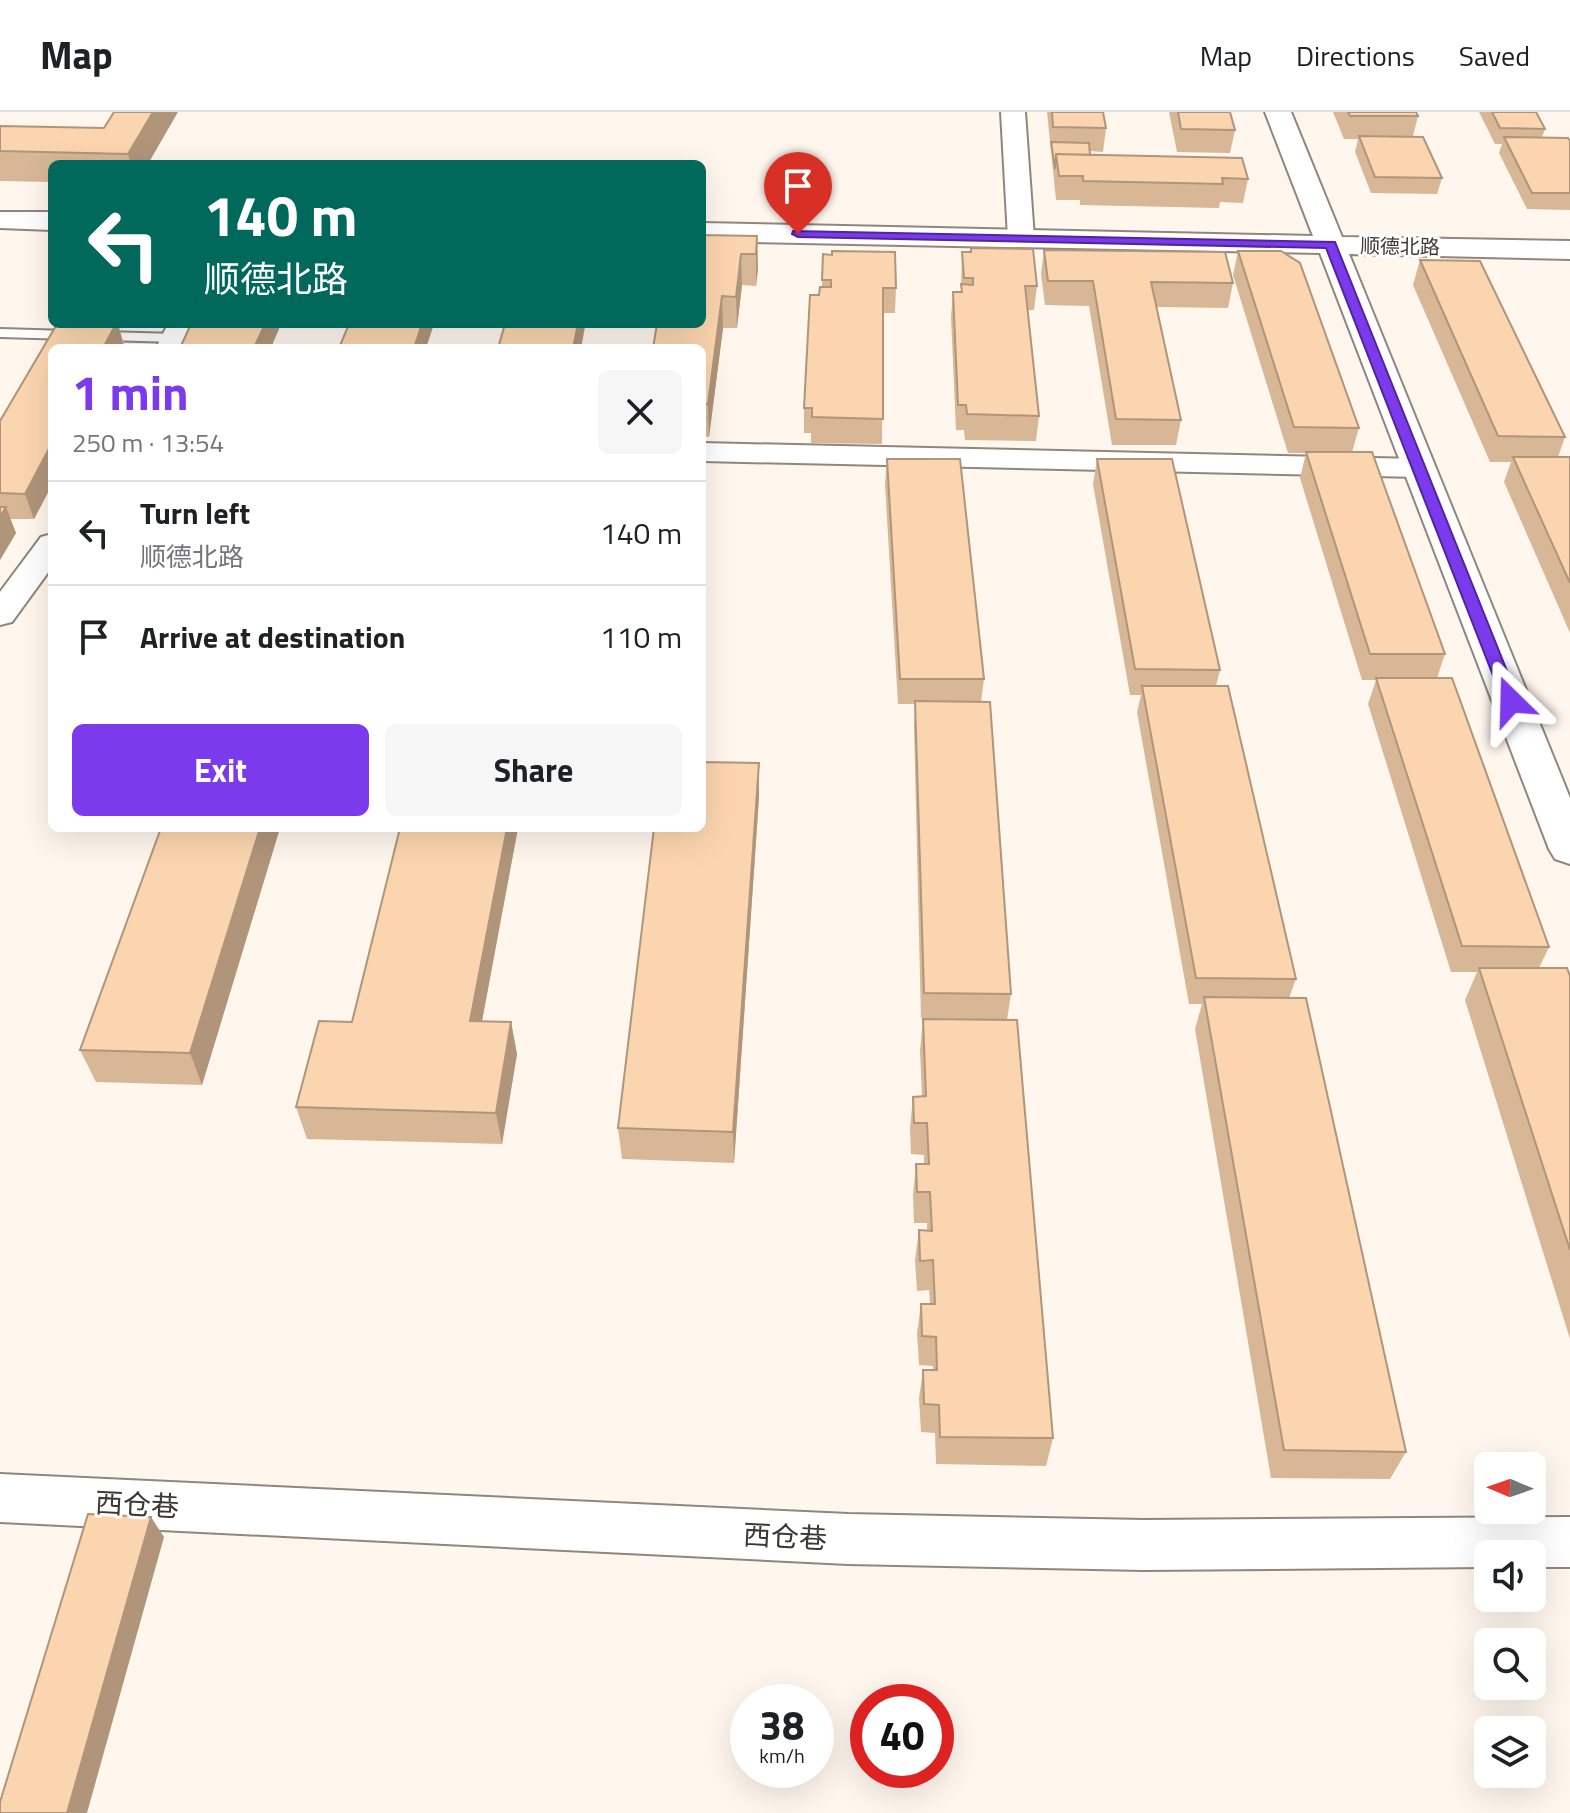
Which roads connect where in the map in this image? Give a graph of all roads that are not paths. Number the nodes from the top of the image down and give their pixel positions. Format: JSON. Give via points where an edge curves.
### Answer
{"nodes":[{"id":1,"x":1013,"y":112,"type":"edge"},
{"id":2,"x":1278,"y":112,"type":"edge"},
{"id":3,"x":0,"y":220,"type":"edge"},
{"id":4,"x":48,"y":221,"type":"edge"},
{"id":5,"x":706,"y":232,"type":"edge"},
{"id":6,"x":1021,"y":238,"type":"junction"},
{"id":7,"x":1331,"y":244,"type":"junction"},
{"id":8,"x":1570,"y":250,"type":"edge"},
{"id":9,"x":0,"y":333,"type":"edge"},
{"id":10,"x":176,"y":337,"type":"edge"},
{"id":11,"x":706,"y":452,"type":"edge"},
{"id":12,"x":1419,"y":468,"type":"junction"},
{"id":13,"x":48,"y":549,"type":"edge"},
{"id":14,"x":0,"y":615,"type":"edge"},
{"id":15,"x":1570,"y":849,"type":"edge"},
{"id":16,"x":0,"y":1498,"type":"edge"},
{"id":17,"x":1570,"y":1542,"type":"edge"}],
"edges":[{"from":1,"to":6,"type":"street"},
{"from":2,"to":7,"type":"street"},
{"from":3,"to":4,"type":"street"},
{"from":5,"to":6,"type":"street","name":"顺德北路"},
{"from":6,"to":7,"type":"street","name":"顺德北路"},
{"from":7,"to":8,"type":"street","name":"顺德北路"},
{"from":7,"to":12,"type":"street"},
{"from":9,"to":10,"type":"lane"},
{"from":11,"to":12,"type":"street"},
{"from":12,"to":15,"type":"street"},
{"from":13,"to":14,"type":"street"},
{"from":16,"to":17,"type":"street","name":"西仓巷","via":[[848,1539],[1144,1545]]}]}
